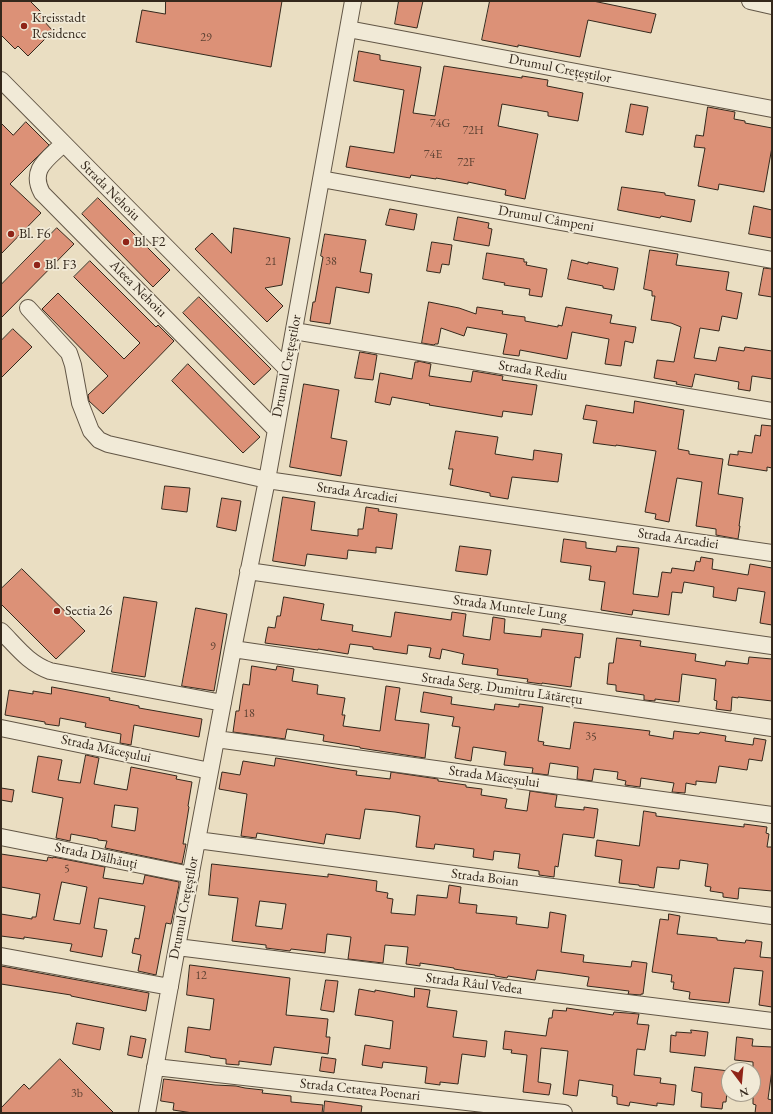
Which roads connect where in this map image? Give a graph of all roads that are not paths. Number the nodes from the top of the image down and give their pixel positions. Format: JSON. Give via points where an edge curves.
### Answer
{"nodes":[{"id":1,"x":353,"y":1,"type":"edge"},
{"id":2,"x":750,"y":1,"type":"edge"},
{"id":3,"x":772,"y":6,"type":"edge"},
{"id":4,"x":348,"y":28,"type":"junction"},
{"id":5,"x":1,"y":80,"type":"edge"},
{"id":6,"x":772,"y":109,"type":"edge"},
{"id":7,"x":63,"y":144,"type":"junction"},
{"id":8,"x":321,"y":179,"type":"junction"},
{"id":9,"x":772,"y":260,"type":"edge"},
{"id":10,"x":28,"y":308,"type":"dead end"},
{"id":11,"x":294,"y":331,"type":"junction"},
{"id":12,"x":287,"y":369,"type":"junction"},
{"id":13,"x":772,"y":411,"type":"edge"},
{"id":14,"x":276,"y":429,"type":"junction"},
{"id":15,"x":267,"y":480,"type":"junction"},
{"id":16,"x":772,"y":553,"type":"edge"},
{"id":17,"x":248,"y":571,"type":"junction"},
{"id":18,"x":1,"y":631,"type":"edge"},
{"id":19,"x":772,"y":646,"type":"edge"},
{"id":20,"x":233,"y":650,"type":"junction"},
{"id":21,"x":223,"y":703,"type":"junction"},
{"id":22,"x":1,"y":728,"type":"edge"},
{"id":23,"x":772,"y":728,"type":"edge"},
{"id":24,"x":216,"y":739,"type":"junction"},
{"id":25,"x":210,"y":770,"type":"junction"},
{"id":26,"x":772,"y":815,"type":"edge"},
{"id":27,"x":1,"y":837,"type":"edge"},
{"id":28,"x":197,"y":840,"type":"junction"},
{"id":29,"x":190,"y":875,"type":"junction"},
{"id":30,"x":772,"y":916,"type":"edge"},
{"id":31,"x":177,"y":948,"type":"junction"},
{"id":32,"x":1,"y":956,"type":"edge"},
{"id":33,"x":170,"y":987,"type":"junction"},
{"id":34,"x":772,"y":1021,"type":"edge"},
{"id":35,"x":155,"y":1067,"type":"junction"},
{"id":36,"x":147,"y":1113,"type":"edge"},
{"id":37,"x":564,"y":1113,"type":"edge"}],
"edges":[{"from":1,"to":4,"type":"street","name":"Drumul Crețeștilor"},
{"from":2,"to":3,"type":"street"},
{"from":4,"to":6,"type":"street","name":"Drumul Crețeștilor"},
{"from":4,"to":8,"type":"street","name":"Drumul Crețeștilor"},
{"from":5,"to":7,"type":"street","name":"Strada Nehoiu"},
{"from":7,"to":12,"type":"street","name":"Strada Nehoiu"},
{"from":7,"to":14,"type":"street","name":"Aleea Nehoiu","via":[[40,167],[38,180],[42,193]]},
{"from":8,"to":9,"type":"street","name":"Drumul Câmpeni"},
{"from":8,"to":11,"type":"street","name":"Drumul Crețeștilor"},
{"from":10,"to":15,"type":"street","name":"Strada Arcadiei","via":[[69,352],[80,403],[91,431],[99,440]]},
{"from":11,"to":12,"type":"street","name":"Drumul Crețeștilor"},
{"from":11,"to":13,"type":"street","name":"Strada Rediu"},
{"from":12,"to":14,"type":"street","name":"Drumul Crețeștilor"},
{"from":14,"to":15,"type":"street","name":"Drumul Crețeștilor"},
{"from":15,"to":16,"type":"street","name":"Strada Arcadiei"},
{"from":15,"to":17,"type":"street","name":"Drumul Crețeștilor"},
{"from":17,"to":19,"type":"street","name":"Strada Muntele Lung"},
{"from":17,"to":20,"type":"street","name":"Drumul Crețeștilor"},
{"from":18,"to":21,"type":"street","via":[[40,668]]},
{"from":20,"to":21,"type":"street","name":"Drumul Crețeștilor"},
{"from":20,"to":23,"type":"street","name":"Strada Serg. Dumitru Lătărețu"},
{"from":21,"to":24,"type":"street","name":"Drumul Crețeștilor"},
{"from":22,"to":25,"type":"street","name":"Strada Măceșului"},
{"from":24,"to":25,"type":"street","name":"Drumul Crețeștilor"},
{"from":24,"to":26,"type":"street","name":"Strada Măceșului"},
{"from":25,"to":28,"type":"street","name":"Drumul Crețeștilor"},
{"from":27,"to":29,"type":"street","name":"Strada Dălhăuți"},
{"from":28,"to":29,"type":"street","name":"Drumul Crețeștilor"},
{"from":28,"to":30,"type":"street","name":"Strada Boian"},
{"from":29,"to":31,"type":"street","name":"Drumul Crețeștilor"},
{"from":31,"to":33,"type":"street","name":"Drumul Crețeștilor"},
{"from":31,"to":34,"type":"street","name":"Strada Râul Vedea"},
{"from":32,"to":33,"type":"street"},
{"from":33,"to":35,"type":"street","name":"Drumul Crețeștilor"},
{"from":35,"to":36,"type":"street","name":"Drumul Crețeștilor"},
{"from":35,"to":37,"type":"street","name":"Strada Cetatea Poenari"}]}
